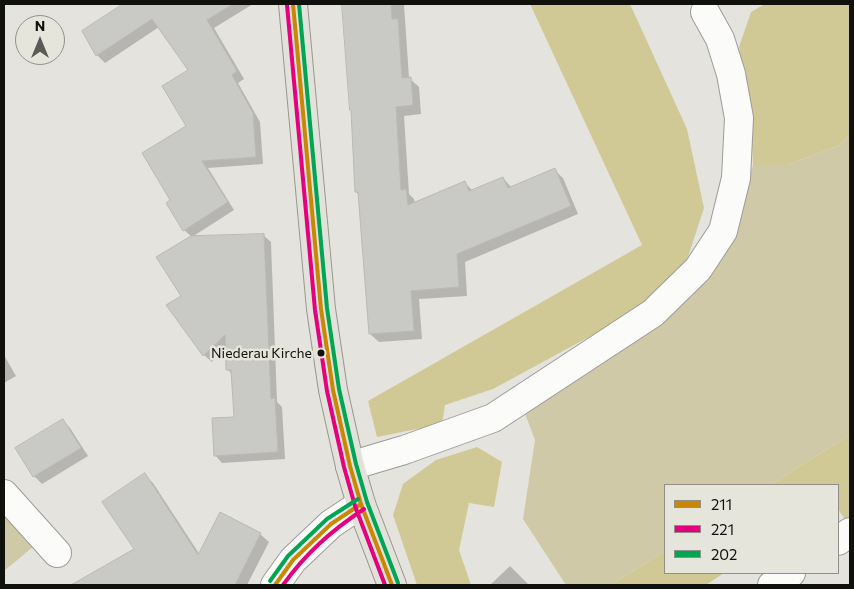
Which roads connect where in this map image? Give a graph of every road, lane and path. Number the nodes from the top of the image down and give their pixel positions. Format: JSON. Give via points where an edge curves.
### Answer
{"nodes":[{"id":1,"x":293,"y":4,"type":"edge"},
{"id":2,"x":705,"y":12,"type":"dead end"},
{"id":3,"x":350,"y":466,"type":"junction"},
{"id":4,"x":4,"y":494,"type":"edge"},
{"id":5,"x":361,"y":504,"type":"junction"},
{"id":6,"x":850,"y":532,"type":"edge"},
{"id":7,"x":839,"y":540,"type":"edge"},
{"id":8,"x":57,"y":553,"type":"dead end"},
{"id":9,"x":789,"y":574,"type":"edge"},
{"id":10,"x":275,"y":585,"type":"edge"},
{"id":11,"x":392,"y":585,"type":"edge"},
{"id":12,"x":772,"y":585,"type":"edge"}],
"edges":[{"from":1,"to":3,"type":"main road","via":[[322,318],[333,390]]},
{"from":2,"to":3,"type":"street","via":[[720,38],[739,118],[736,178],[723,232],[698,269],[653,313],[493,418]]},
{"from":3,"to":5,"type":"main road"},
{"from":4,"to":8,"type":"street"},
{"from":5,"to":10,"type":"street","via":[[331,524],[292,560]]},
{"from":5,"to":11,"type":"main road"},
{"from":6,"to":7,"type":"street"},
{"from":9,"to":12,"type":"street"}]}
